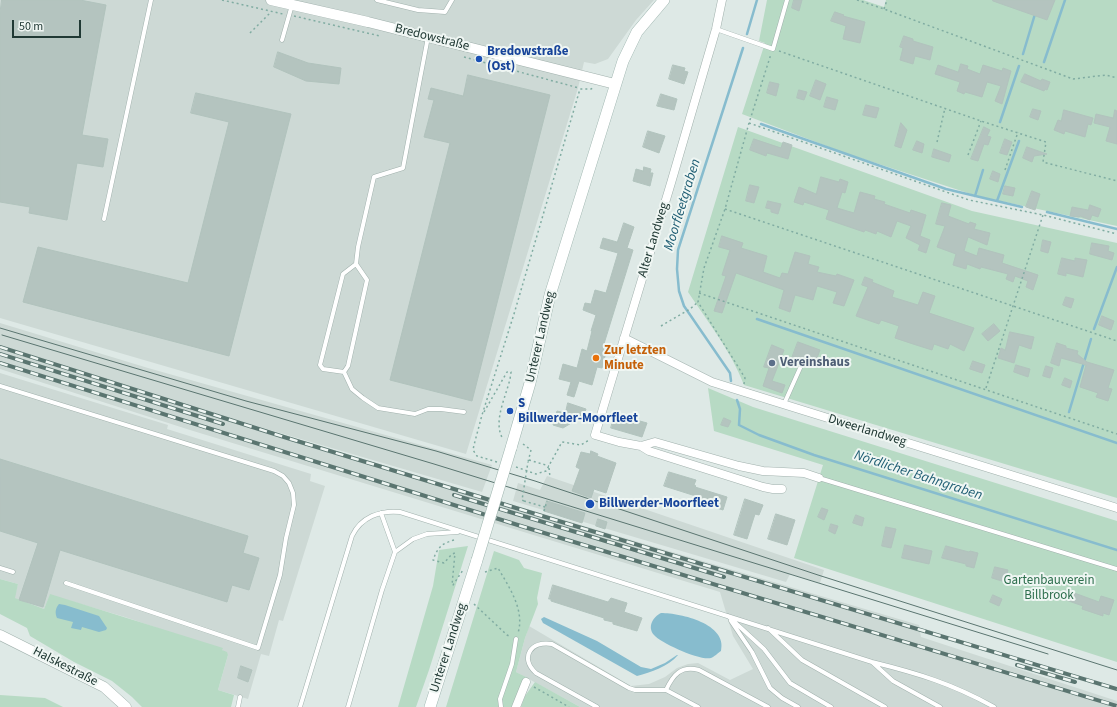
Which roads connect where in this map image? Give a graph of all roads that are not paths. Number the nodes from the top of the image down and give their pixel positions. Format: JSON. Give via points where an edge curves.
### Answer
{"nodes":[{"id":1,"x":150,"y":0,"type":"edge"},
{"id":2,"x":377,"y":0,"type":"edge"},
{"id":3,"x":452,"y":0,"type":"edge"},
{"id":4,"x":664,"y":0,"type":"edge"},
{"id":5,"x":722,"y":0,"type":"edge"},
{"id":6,"x":787,"y":0,"type":"edge"},
{"id":7,"x":276,"y":1,"type":"edge"},
{"id":8,"x":293,"y":5,"type":"junction"},
{"id":9,"x":716,"y":29,"type":"junction"},
{"id":10,"x":428,"y":37,"type":"junction"},
{"id":11,"x":282,"y":40,"type":"dead end"},
{"id":12,"x":615,"y":84,"type":"junction"},
{"id":13,"x":104,"y":219,"type":"dead end"},
{"id":14,"x":356,"y":264,"type":"junction"},
{"id":15,"x":624,"y":338,"type":"junction"},
{"id":16,"x":801,"y":366,"type":"dead end"},
{"id":17,"x":344,"y":372,"type":"junction"},
{"id":18,"x":0,"y":386,"type":"edge"},
{"id":19,"x":784,"y":405,"type":"junction"},
{"id":20,"x":464,"y":412,"type":"dead end"},
{"id":21,"x":641,"y":446,"type":"junction"},
{"id":22,"x":819,"y":478,"type":"joint"},
{"id":23,"x":782,"y":489,"type":"dead end"},
{"id":24,"x":1117,"y":508,"type":"edge"},
{"id":25,"x":381,"y":513,"type":"junction"},
{"id":26,"x":461,"y":532,"type":"junction"},
{"id":27,"x":395,"y":552,"type":"junction"},
{"id":28,"x":0,"y":568,"type":"edge"},
{"id":29,"x":1117,"y":569,"type":"edge"},
{"id":30,"x":13,"y":572,"type":"dead end"},
{"id":31,"x":66,"y":583,"type":"dead end"},
{"id":32,"x":726,"y":615,"type":"junction"},
{"id":33,"x":767,"y":628,"type":"junction"},
{"id":34,"x":0,"y":634,"type":"edge"},
{"id":35,"x":516,"y":639,"type":"road end"},
{"id":36,"x":872,"y":662,"type":"junction"},
{"id":37,"x":526,"y":682,"type":"road end"},
{"id":38,"x":666,"y":690,"type":"junction"},
{"id":39,"x":240,"y":697,"type":"dead end"},
{"id":40,"x":695,"y":706,"type":"edge"},
{"id":41,"x":126,"y":707,"type":"edge"},
{"id":42,"x":238,"y":707,"type":"edge"},
{"id":43,"x":300,"y":707,"type":"edge"},
{"id":44,"x":348,"y":707,"type":"edge"},
{"id":45,"x":430,"y":707,"type":"edge"},
{"id":46,"x":501,"y":707,"type":"edge"},
{"id":47,"x":516,"y":707,"type":"edge"},
{"id":48,"x":597,"y":707,"type":"edge"},
{"id":49,"x":768,"y":707,"type":"edge"},
{"id":50,"x":798,"y":707,"type":"edge"},
{"id":51,"x":831,"y":707,"type":"edge"},
{"id":52,"x":885,"y":707,"type":"edge"},
{"id":53,"x":940,"y":707,"type":"edge"},
{"id":54,"x":994,"y":707,"type":"edge"}],
"edges":[{"from":1,"to":13,"type":"lane"},
{"from":2,"to":3,"type":"lane","via":[[418,10],[445,12]]},
{"from":4,"to":12,"type":"main road","name":"Unterer Landweg","via":[[637,32]]},
{"from":5,"to":9,"type":"street","name":"Alter Landweg"},
{"from":6,"to":9,"type":"lane","via":[[773,49]]},
{"from":7,"to":8,"type":"street","name":"Bredowstraße"},
{"from":8,"to":10,"type":"street","name":"Bredowstraße"},
{"from":8,"to":11,"type":"lane"},
{"from":9,"to":15,"type":"street","name":"Alter Landweg"},
{"from":10,"to":12,"type":"street","name":"Bredowstraße"},
{"from":10,"to":14,"type":"lane","via":[[403,168],[374,177]]},
{"from":12,"to":45,"type":"main road","name":"Unterer Landweg","bridge":true,"via":[[550,295],[530,383]]},
{"from":14,"to":17,"type":"lane","via":[[367,280],[348,366]]},
{"from":14,"to":17,"type":"lane","via":[[343,274],[320,365],[323,369]]},
{"from":15,"to":19,"type":"street","name":"Dweerlandweg","via":[[712,382]]},
{"from":15,"to":21,"type":"street","name":"Alter Landweg","via":[[595,435]]},
{"from":16,"to":19,"type":"lane"},
{"from":17,"to":20,"type":"lane","via":[[352,389],[378,408],[415,414],[441,408]]},
{"from":18,"to":31,"type":"lane","via":[[274,471],[283,476],[293,493],[294,505],[280,575],[258,648]]},
{"from":19,"to":24,"type":"street","name":"Dweerlandweg"},
{"from":21,"to":22,"type":"street","via":[[655,442],[739,466],[762,471],[804,473]]},
{"from":21,"to":23,"type":"street","via":[[649,451],[763,487]]},
{"from":22,"to":29,"type":"lane"},
{"from":25,"to":26,"type":"lane","via":[[400,512]]},
{"from":25,"to":27,"type":"lane"},
{"from":25,"to":43,"type":"lane","via":[[361,522],[352,536]]},
{"from":26,"to":27,"type":"lane","via":[[427,534],[413,539]]},
{"from":26,"to":32,"type":"lane"},
{"from":27,"to":44,"type":"lane"},
{"from":28,"to":30,"type":"lane"},
{"from":32,"to":33,"type":"lane"},
{"from":32,"to":50,"type":"lane","via":[[752,652],[770,688]]},
{"from":32,"to":51,"type":"lane","via":[[764,649],[790,683]]},
{"from":33,"to":36,"type":"lane"},
{"from":33,"to":52,"type":"lane","via":[[802,660]]},
{"from":34,"to":41,"type":"street","name":"Halskestraße","via":[[104,687]]},
{"from":35,"to":46,"type":"lane","via":[[512,664],[500,699]]},
{"from":36,"to":53,"type":"lane","via":[[892,681]]},
{"from":36,"to":54,"type":"lane","via":[[936,680]]},
{"from":37,"to":47,"type":"street"},
{"from":38,"to":40,"type":"lane"},
{"from":38,"to":48,"type":"lane","via":[[629,688],[552,644],[542,643],[532,647],[528,659],[532,670]]},
{"from":38,"to":49,"type":"lane","via":[[676,674],[693,668]]},
{"from":39,"to":42,"type":"lane"}]}
